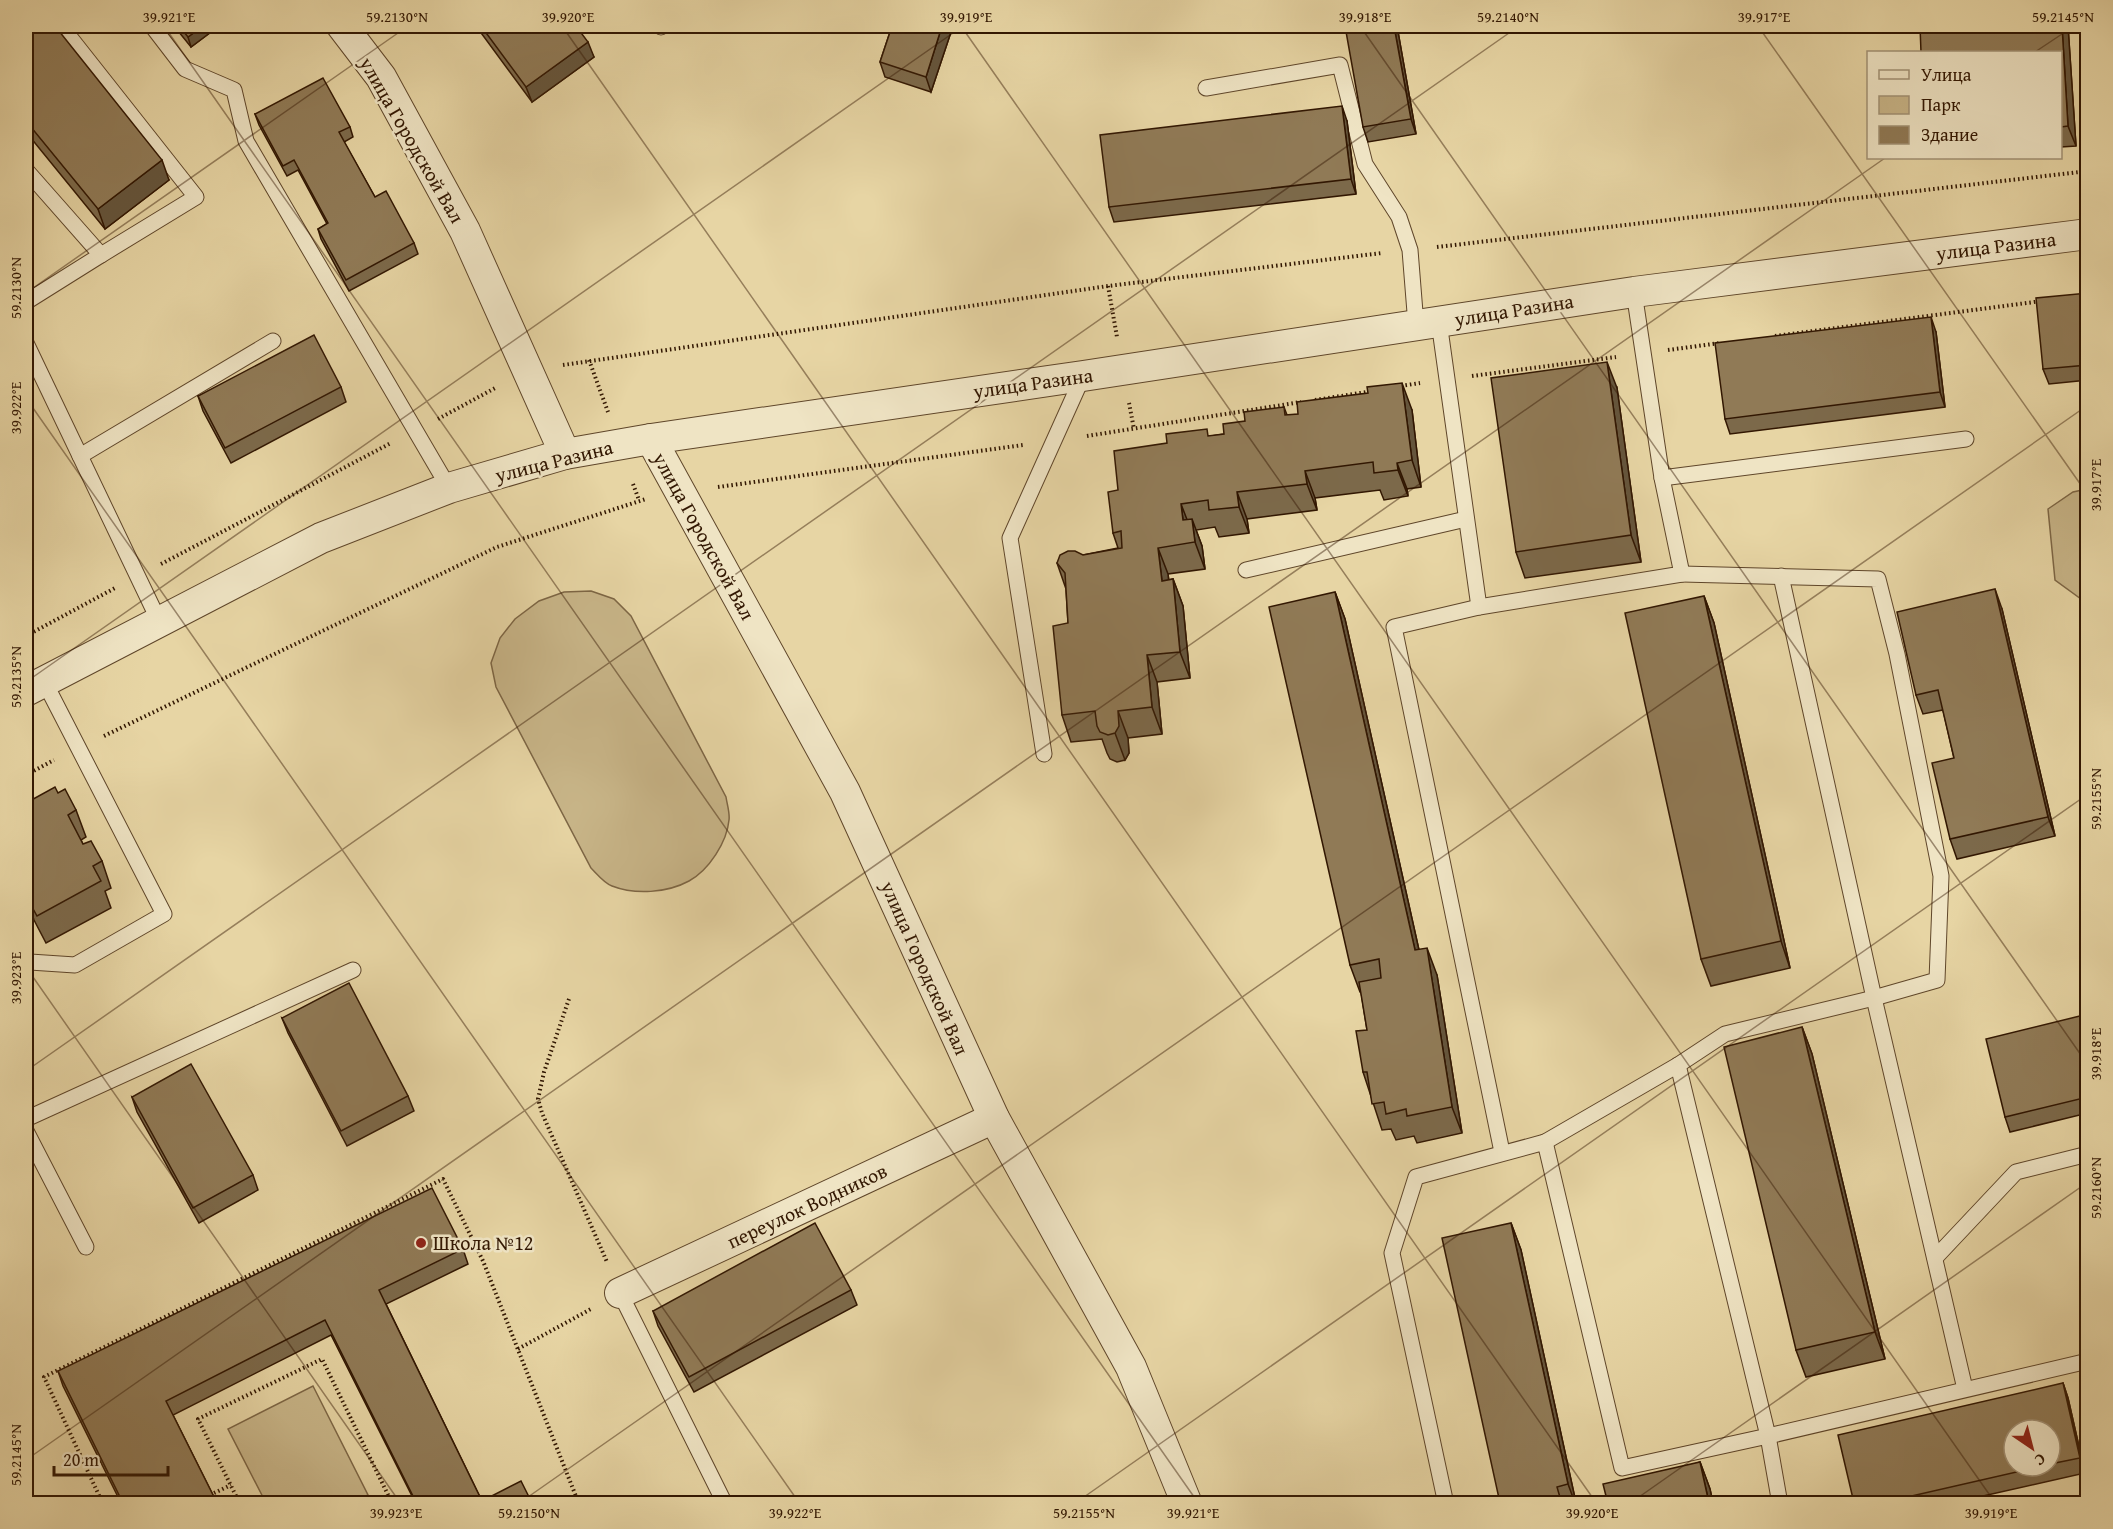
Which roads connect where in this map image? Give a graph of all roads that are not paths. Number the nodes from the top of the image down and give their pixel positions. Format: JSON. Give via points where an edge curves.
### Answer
{"nodes":[{"id":1,"x":61,"y":26,"type":"edge"},
{"id":2,"x":152,"y":26,"type":"edge"},
{"id":3,"x":342,"y":26,"type":"edge"},
{"id":4,"x":2087,"y":26,"type":"edge"},
{"id":5,"x":2088,"y":36,"type":"edge"},
{"id":6,"x":1206,"y":88,"type":"dead end"},
{"id":7,"x":26,"y":170,"type":"edge"},
{"id":8,"x":2088,"y":234,"type":"edge"},
{"id":9,"x":101,"y":255,"type":"junction"},
{"id":10,"x":1634,"y":292,"type":"junction"},
{"id":11,"x":26,"y":302,"type":"edge"},
{"id":12,"x":1427,"y":324,"type":"junction"},
{"id":13,"x":273,"y":341,"type":"dead end"},
{"id":14,"x":26,"y":344,"type":"edge"},
{"id":15,"x":31,"y":367,"type":"edge"},
{"id":16,"x":1083,"y":376,"type":"junction"},
{"id":17,"x":651,"y":439,"type":"junction"},
{"id":18,"x":1966,"y":439,"type":"dead end"},
{"id":19,"x":565,"y":454,"type":"junction"},
{"id":20,"x":80,"y":456,"type":"junction"},
{"id":21,"x":1662,"y":478,"type":"junction"},
{"id":22,"x":449,"y":488,"type":"junction"},
{"id":23,"x":1466,"y":519,"type":"junction"},
{"id":24,"x":1246,"y":570,"type":"dead end"},
{"id":25,"x":1682,"y":574,"type":"junction"},
{"id":26,"x":1781,"y":576,"type":"junction"},
{"id":27,"x":1479,"y":608,"type":"junction"},
{"id":28,"x":159,"y":621,"type":"junction"},
{"id":29,"x":35,"y":686,"type":"edge"},
{"id":30,"x":1044,"y":753,"type":"dead end"},
{"id":31,"x":26,"y":964,"type":"edge"},
{"id":32,"x":353,"y":970,"type":"dead end"},
{"id":33,"x":1874,"y":998,"type":"junction"},
{"id":34,"x":1678,"y":1065,"type":"junction"},
{"id":35,"x":994,"y":1118,"type":"junction"},
{"id":36,"x":26,"y":1119,"type":"edge"},
{"id":37,"x":26,"y":1131,"type":"edge"},
{"id":38,"x":1545,"y":1142,"type":"junction"},
{"id":39,"x":1502,"y":1152,"type":"junction"},
{"id":40,"x":2088,"y":1154,"type":"edge"},
{"id":41,"x":86,"y":1248,"type":"dead end"},
{"id":42,"x":1935,"y":1258,"type":"junction"},
{"id":43,"x":620,"y":1293,"type":"joint"},
{"id":44,"x":2088,"y":1361,"type":"edge"},
{"id":45,"x":1965,"y":1389,"type":"junction"},
{"id":46,"x":1768,"y":1436,"type":"junction"},
{"id":47,"x":725,"y":1503,"type":"edge"},
{"id":48,"x":1187,"y":1503,"type":"edge"},
{"id":49,"x":1446,"y":1503,"type":"edge"},
{"id":50,"x":1780,"y":1503,"type":"edge"}],
"edges":[{"from":1,"to":9,"type":"lane","via":[[196,196]]},
{"from":2,"to":22,"type":"lane","via":[[185,69],[234,90],[246,141]]},
{"from":3,"to":19,"type":"street","name":"улица Городской Вал","via":[[381,77],[465,231]]},
{"from":4,"to":5,"type":"lane"},
{"from":6,"to":12,"type":"lane","via":[[1340,65],[1365,164],[1399,217]]},
{"from":7,"to":9,"type":"lane"},
{"from":8,"to":10,"type":"street","name":"улица Разина"},
{"from":9,"to":11,"type":"lane"},
{"from":10,"to":12,"type":"street","name":"улица Разина"},
{"from":10,"to":21,"type":"lane"},
{"from":12,"to":16,"type":"street","name":"улица Разина"},
{"from":12,"to":23,"type":"lane"},
{"from":13,"to":20,"type":"lane"},
{"from":14,"to":15,"type":"lane"},
{"from":15,"to":20,"type":"lane"},
{"from":16,"to":17,"type":"street","name":"улица Разина"},
{"from":16,"to":30,"type":"lane","via":[[1010,538]]},
{"from":17,"to":19,"type":"street","name":"улица Разина"},
{"from":17,"to":35,"type":"street","name":"улица Городской Вал","via":[[845,792]]},
{"from":18,"to":21,"type":"lane"},
{"from":19,"to":22,"type":"street","name":"улица Разина"},
{"from":20,"to":28,"type":"lane"},
{"from":21,"to":25,"type":"lane"},
{"from":22,"to":28,"type":"street","name":"улица Разина","via":[[321,538]]},
{"from":23,"to":24,"type":"lane"},
{"from":23,"to":27,"type":"lane"},
{"from":25,"to":26,"type":"lane"},
{"from":25,"to":27,"type":"lane"},
{"from":26,"to":33,"type":"lane"},
{"from":26,"to":33,"type":"lane","via":[[1878,579],[1897,654],[1941,876],[1937,980]]},
{"from":27,"to":39,"type":"lane","via":[[1394,627]]},
{"from":28,"to":29,"type":"street","name":"улица Разина"},
{"from":29,"to":31,"type":"lane","via":[[164,914],[75,965]]},
{"from":32,"to":36,"type":"lane"},
{"from":33,"to":34,"type":"lane","via":[[1725,1034]]},
{"from":33,"to":42,"type":"lane"},
{"from":34,"to":38,"type":"lane"},
{"from":34,"to":46,"type":"lane"},
{"from":35,"to":43,"type":"street","name":"переулок Водников"},
{"from":35,"to":48,"type":"street","name":"улица Городской Вал","via":[[1131,1367]]},
{"from":37,"to":41,"type":"lane"},
{"from":38,"to":39,"type":"lane"},
{"from":38,"to":46,"type":"lane","via":[[1622,1468]]},
{"from":39,"to":49,"type":"lane","via":[[1416,1177],[1392,1253]]},
{"from":40,"to":42,"type":"lane","via":[[2016,1173]]},
{"from":42,"to":45,"type":"lane"},
{"from":43,"to":47,"type":"lane"},
{"from":44,"to":45,"type":"lane"},
{"from":45,"to":46,"type":"lane"},
{"from":46,"to":50,"type":"lane"}]}
